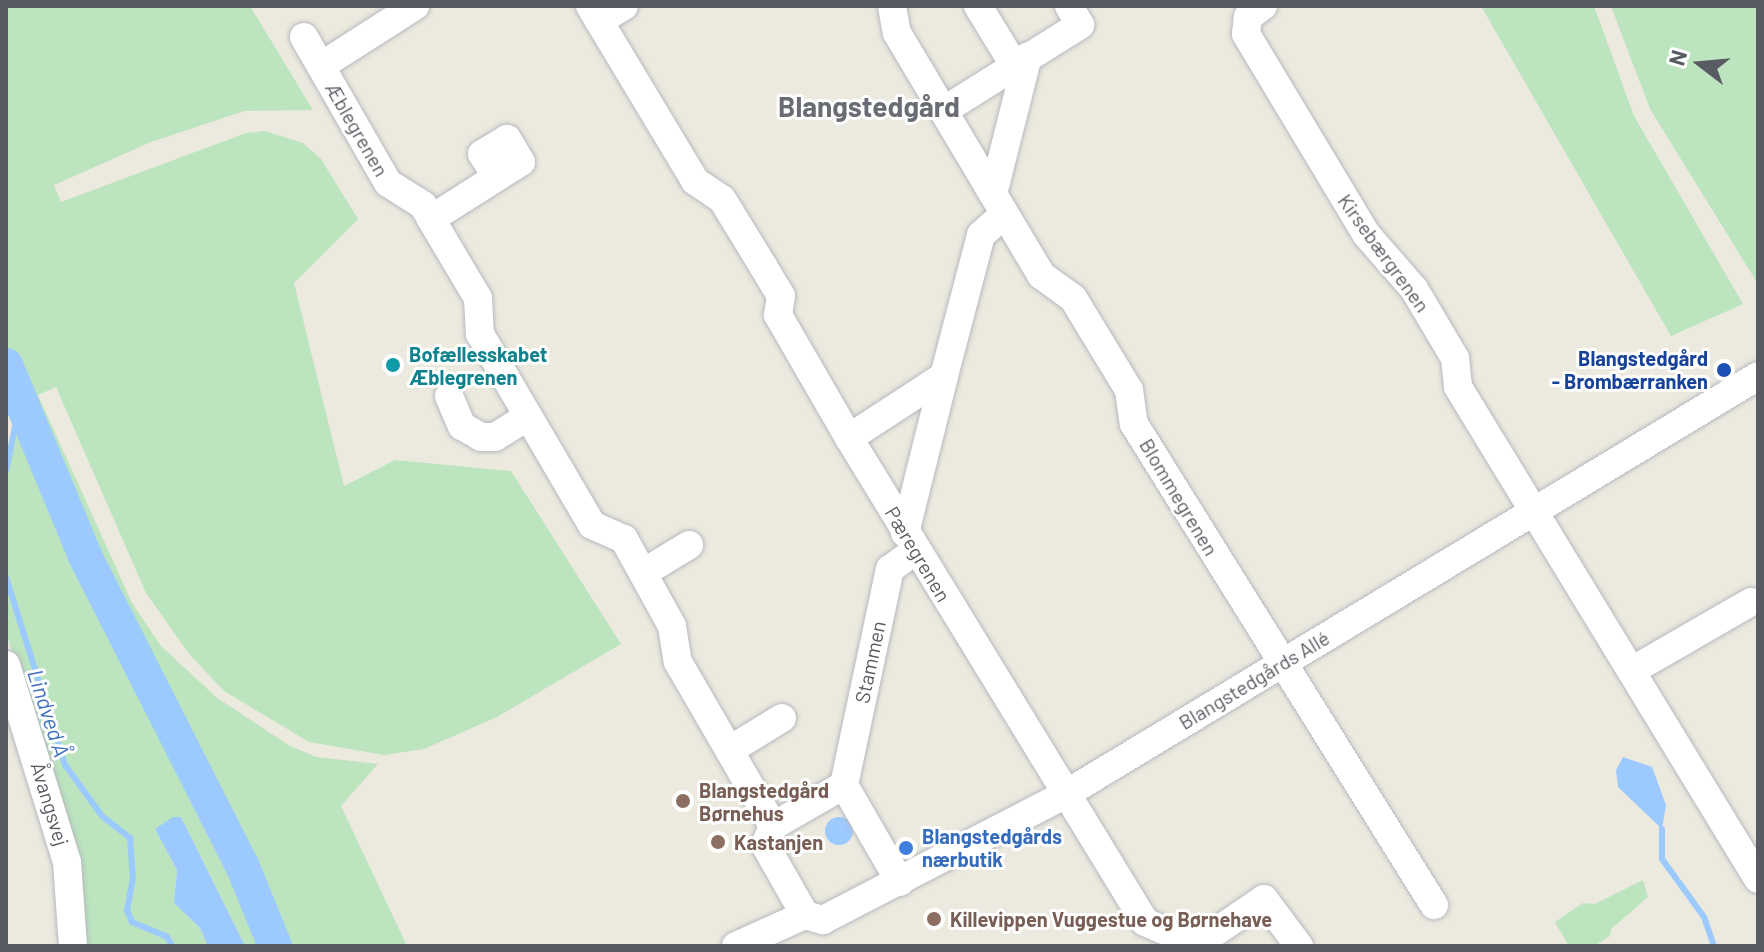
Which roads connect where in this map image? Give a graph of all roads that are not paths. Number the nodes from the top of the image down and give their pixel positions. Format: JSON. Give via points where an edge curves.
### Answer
{"nodes":[{"id":1,"x":624,"y":6,"type":"edge"},
{"id":2,"x":892,"y":6,"type":"edge"},
{"id":3,"x":978,"y":6,"type":"edge"},
{"id":4,"x":1069,"y":6,"type":"edge"},
{"id":5,"x":1263,"y":6,"type":"edge"},
{"id":6,"x":402,"y":10,"type":"edge"},
{"id":7,"x":594,"y":14,"type":"edge"},
{"id":8,"x":304,"y":37,"type":"dead end"},
{"id":9,"x":1021,"y":61,"type":"junction"},
{"id":10,"x":321,"y":66,"type":"junction"},
{"id":11,"x":943,"y":111,"type":"junction"},
{"id":12,"x":497,"y":177,"type":"dead end"},
{"id":13,"x":998,"y":204,"type":"junction"},
{"id":14,"x":431,"y":219,"type":"junction"},
{"id":15,"x":944,"y":376,"type":"junction"},
{"id":16,"x":1758,"y":376,"type":"edge"},
{"id":17,"x":449,"y":396,"type":"dead end"},
{"id":18,"x":528,"y":416,"type":"junction"},
{"id":19,"x":849,"y":438,"type":"junction"},
{"id":20,"x":1537,"y":510,"type":"junction"},
{"id":21,"x":910,"y":542,"type":"junction"},
{"id":22,"x":689,"y":545,"type":"dead end"},
{"id":23,"x":643,"y":573,"type":"junction"},
{"id":24,"x":1751,"y":602,"type":"dead end"},
{"id":25,"x":1280,"y":664,"type":"junction"},
{"id":26,"x":6,"y":665,"type":"edge"},
{"id":27,"x":1633,"y":670,"type":"junction"},
{"id":28,"x":782,"y":718,"type":"dead end"},
{"id":29,"x":730,"y":750,"type":"junction"},
{"id":30,"x":844,"y":785,"type":"junction"},
{"id":31,"x":1066,"y":794,"type":"junction"},
{"id":32,"x":773,"y":826,"type":"junction"},
{"id":33,"x":1758,"y":879,"type":"edge"},
{"id":34,"x":900,"y":882,"type":"junction"},
{"id":35,"x":1434,"y":905,"type":"dead end"},
{"id":36,"x":805,"y":915,"type":"junction"},
{"id":37,"x":73,"y":946,"type":"edge"},
{"id":38,"x":736,"y":946,"type":"edge"},
{"id":39,"x":1299,"y":946,"type":"edge"}],
"edges":[{"from":1,"to":7,"type":"street","name":"Pæregrenen"},
{"from":2,"to":11,"type":"street","name":"Blommegrenen","via":[[897,33]]},
{"from":3,"to":9,"type":"street"},
{"from":4,"to":9,"type":"street","via":[[1080,25]]},
{"from":5,"to":20,"type":"street","name":"Kirsebærgrenen","via":[[1248,17],[1246,34],[1366,234],[1420,298],[1455,358],[1458,387]]},
{"from":6,"to":10,"type":"street","name":"Æblegrenen"},
{"from":7,"to":19,"type":"street","name":"Pæregrenen","via":[[695,181],[722,199],[763,266],[781,296],[778,315]]},
{"from":8,"to":10,"type":"street","name":"Æblegrenen"},
{"from":9,"to":11,"type":"street"},
{"from":9,"to":13,"type":"street"},
{"from":10,"to":14,"type":"street","name":"Æblegrenen","via":[[388,183],[423,205]]},
{"from":11,"to":13,"type":"street","name":"Blommegrenen"},
{"from":12,"to":14,"type":"street"},
{"from":13,"to":15,"type":"street","via":[[981,235]]},
{"from":13,"to":25,"type":"street","name":"Blommegrenen","via":[[1041,275],[1073,298],[1129,390],[1134,424]]},
{"from":14,"to":18,"type":"street","name":"Æblegrenen","via":[[478,298],[480,334]]},
{"from":15,"to":19,"type":"street"},
{"from":15,"to":21,"type":"street"},
{"from":16,"to":20,"type":"street","name":"Blangstedgårds Allé"},
{"from":17,"to":18,"type":"street","via":[[462,426],[481,437],[495,437]]},
{"from":18,"to":23,"type":"street","name":"Æblegrenen","via":[[592,525],[624,539]]},
{"from":19,"to":21,"type":"street","name":"Pæregrenen"},
{"from":20,"to":25,"type":"street","name":"Blangstedgårds Allé"},
{"from":20,"to":27,"type":"street","name":"Kirsebærgrenen"},
{"from":21,"to":30,"type":"street","name":"Stammen","via":[[890,569]]},
{"from":21,"to":31,"type":"street","name":"Pæregrenen"},
{"from":22,"to":23,"type":"street"},
{"from":23,"to":29,"type":"street","name":"Æblegrenen","via":[[672,626],[678,662]]},
{"from":24,"to":27,"type":"street"},
{"from":25,"to":31,"type":"street","name":"Blangstedgårds Allé"},
{"from":25,"to":35,"type":"street","name":"Blommegrenen"},
{"from":26,"to":37,"type":"street","name":"Åvangsvej","via":[[67,862]]},
{"from":27,"to":33,"type":"street","name":"Kirsebærgrenen"},
{"from":28,"to":29,"type":"street"},
{"from":29,"to":32,"type":"street","name":"Æblegrenen"},
{"from":30,"to":32,"type":"street"},
{"from":30,"to":34,"type":"street"},
{"from":31,"to":34,"type":"street","name":"Blangstedgårds Allé"},
{"from":31,"to":39,"type":"street","name":"Pæregrenen","via":[[1145,922],[1189,941],[1211,935],[1264,899]]},
{"from":32,"to":36,"type":"street","via":[[765,845]]},
{"from":34,"to":36,"type":"street","name":"Blangstedgårds Allé","via":[[823,920]]},
{"from":36,"to":38,"type":"street","name":"Blangstedgårds Allé"}]}
